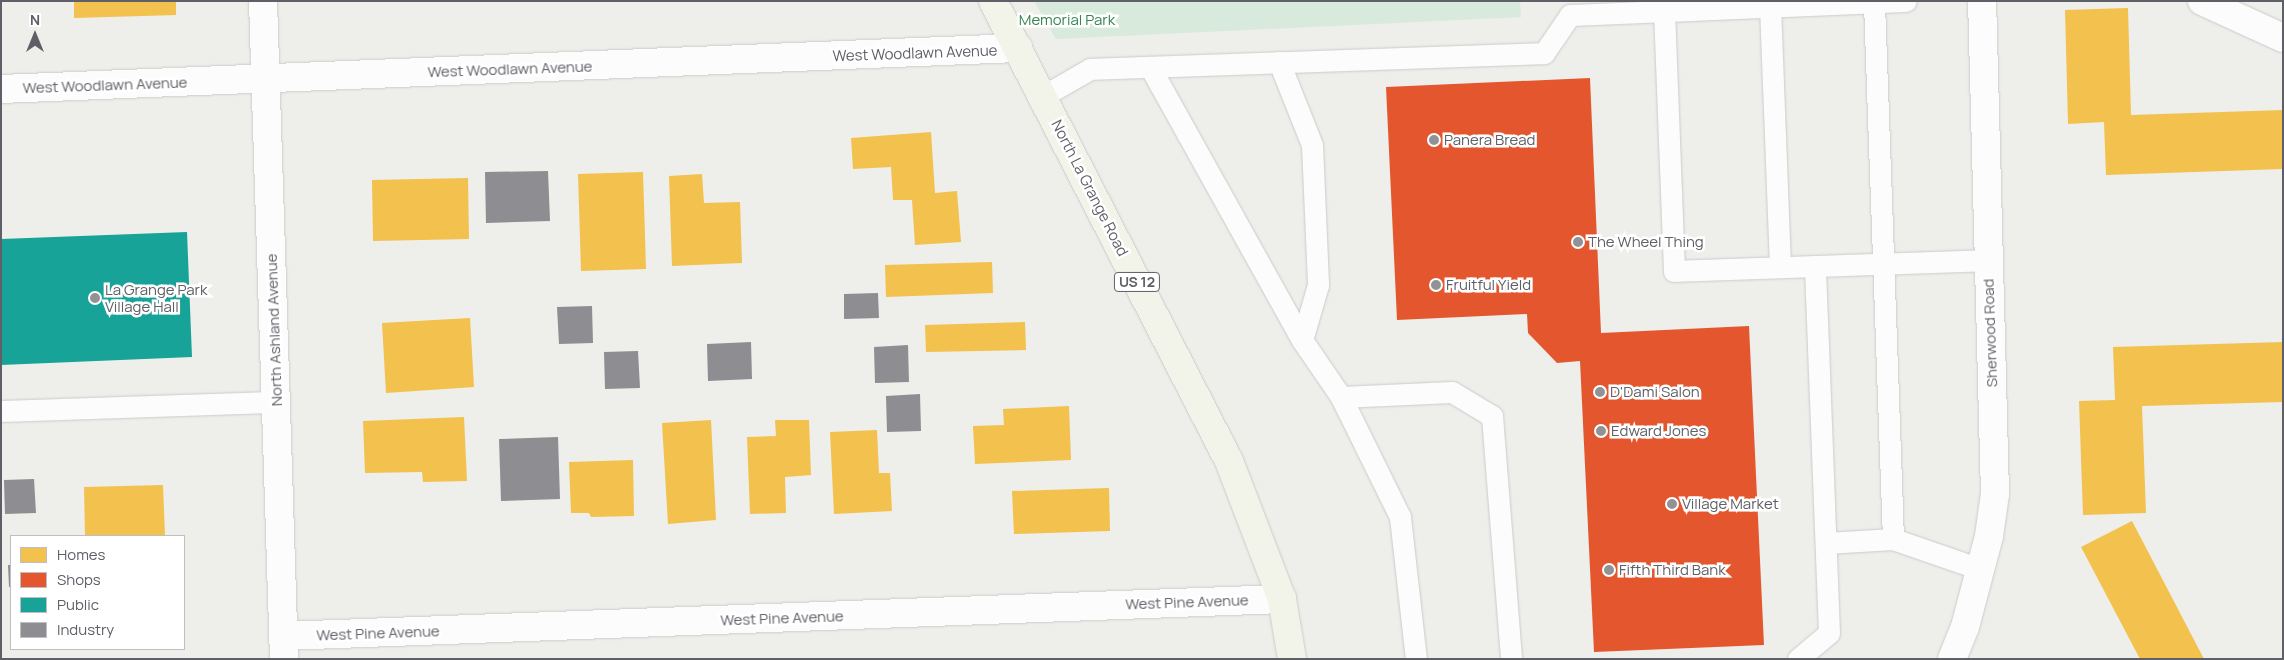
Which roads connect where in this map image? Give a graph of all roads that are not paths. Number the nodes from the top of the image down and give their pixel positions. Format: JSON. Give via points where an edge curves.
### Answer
{"nodes":[{"id":1,"x":263,"y":1,"type":"edge"},
{"id":2,"x":993,"y":1,"type":"edge"},
{"id":3,"x":1906,"y":1,"type":"edge"},
{"id":4,"x":1982,"y":1,"type":"edge"},
{"id":5,"x":2202,"y":1,"type":"edge"},
{"id":6,"x":1874,"y":3,"type":"junction"},
{"id":7,"x":1770,"y":6,"type":"junction"},
{"id":8,"x":1664,"y":10,"type":"junction"},
{"id":9,"x":2283,"y":38,"type":"edge"},
{"id":10,"x":1018,"y":48,"type":"junction"},
{"id":11,"x":1279,"y":62,"type":"junction"},
{"id":12,"x":1150,"y":67,"type":"junction"},
{"id":13,"x":266,"y":80,"type":"junction"},
{"id":14,"x":1,"y":89,"type":"edge"},
{"id":15,"x":1043,"y":96,"type":"junction"},
{"id":16,"x":1988,"y":260,"type":"junction"},
{"id":17,"x":1883,"y":264,"type":"junction"},
{"id":18,"x":1815,"y":266,"type":"junction"},
{"id":19,"x":1780,"y":268,"type":"junction"},
{"id":20,"x":1302,"y":340,"type":"junction"},
{"id":21,"x":1341,"y":397,"type":"junction"},
{"id":22,"x":276,"y":402,"type":"junction"},
{"id":23,"x":1,"y":411,"type":"edge"},
{"id":24,"x":1893,"y":539,"type":"junction"},
{"id":25,"x":1826,"y":543,"type":"junction"},
{"id":26,"x":1980,"y":569,"type":"junction"},
{"id":27,"x":1282,"y":599,"type":"junction"},
{"id":28,"x":283,"y":648,"type":"edge"},
{"id":29,"x":1292,"y":659,"type":"edge"},
{"id":30,"x":1416,"y":659,"type":"edge"},
{"id":31,"x":1511,"y":659,"type":"edge"},
{"id":32,"x":1798,"y":659,"type":"edge"},
{"id":33,"x":1952,"y":659,"type":"edge"}],
"edges":[{"from":1,"to":13,"type":"street","name":"North Ashland Avenue"},
{"from":2,"to":10,"type":"main road","name":"North La Grange Road","number":"US 12"},
{"from":3,"to":6,"type":"lane"},
{"from":4,"to":16,"type":"street","name":"Sherwood Road"},
{"from":5,"to":9,"type":"street"},
{"from":6,"to":7,"type":"lane"},
{"from":6,"to":17,"type":"lane"},
{"from":7,"to":8,"type":"lane"},
{"from":7,"to":19,"type":"lane"},
{"from":8,"to":11,"type":"lane","via":[[1570,15],[1544,53]]},
{"from":8,"to":19,"type":"lane","via":[[1674,271]]},
{"from":10,"to":13,"type":"street","name":"West Woodlawn Avenue"},
{"from":10,"to":15,"type":"main road","name":"North La Grange Road","number":"US 12"},
{"from":11,"to":12,"type":"lane"},
{"from":11,"to":20,"type":"lane","via":[[1312,144],[1318,285]]},
{"from":12,"to":15,"type":"lane","via":[[1090,69]]},
{"from":12,"to":20,"type":"lane"},
{"from":13,"to":14,"type":"street","name":"West Woodlawn Avenue"},
{"from":13,"to":22,"type":"street","name":"North Ashland Avenue"},
{"from":15,"to":27,"type":"main road","name":"North La Grange Road","number":"US 12","via":[[1229,461]]},
{"from":16,"to":17,"type":"lane"},
{"from":16,"to":26,"type":"street","name":"Sherwood Road","via":[[1994,494],[1989,536]]},
{"from":17,"to":18,"type":"lane"},
{"from":17,"to":24,"type":"lane"},
{"from":18,"to":19,"type":"lane"},
{"from":18,"to":25,"type":"lane"},
{"from":20,"to":21,"type":"lane"},
{"from":21,"to":30,"type":"lane","via":[[1400,517]]},
{"from":21,"to":31,"type":"lane","via":[[1452,392],[1492,416]]},
{"from":22,"to":23,"type":"lane"},
{"from":22,"to":28,"type":"street","name":"North Ashland Avenue"},
{"from":24,"to":25,"type":"lane"},
{"from":24,"to":26,"type":"lane"},
{"from":25,"to":32,"type":"lane","via":[[1829,633]]},
{"from":26,"to":33,"type":"street","name":"Sherwood Road","via":[[1965,627]]},
{"from":27,"to":28,"type":"street","name":"West Pine Avenue"},
{"from":27,"to":29,"type":"main road","number":"US 12"}]}
